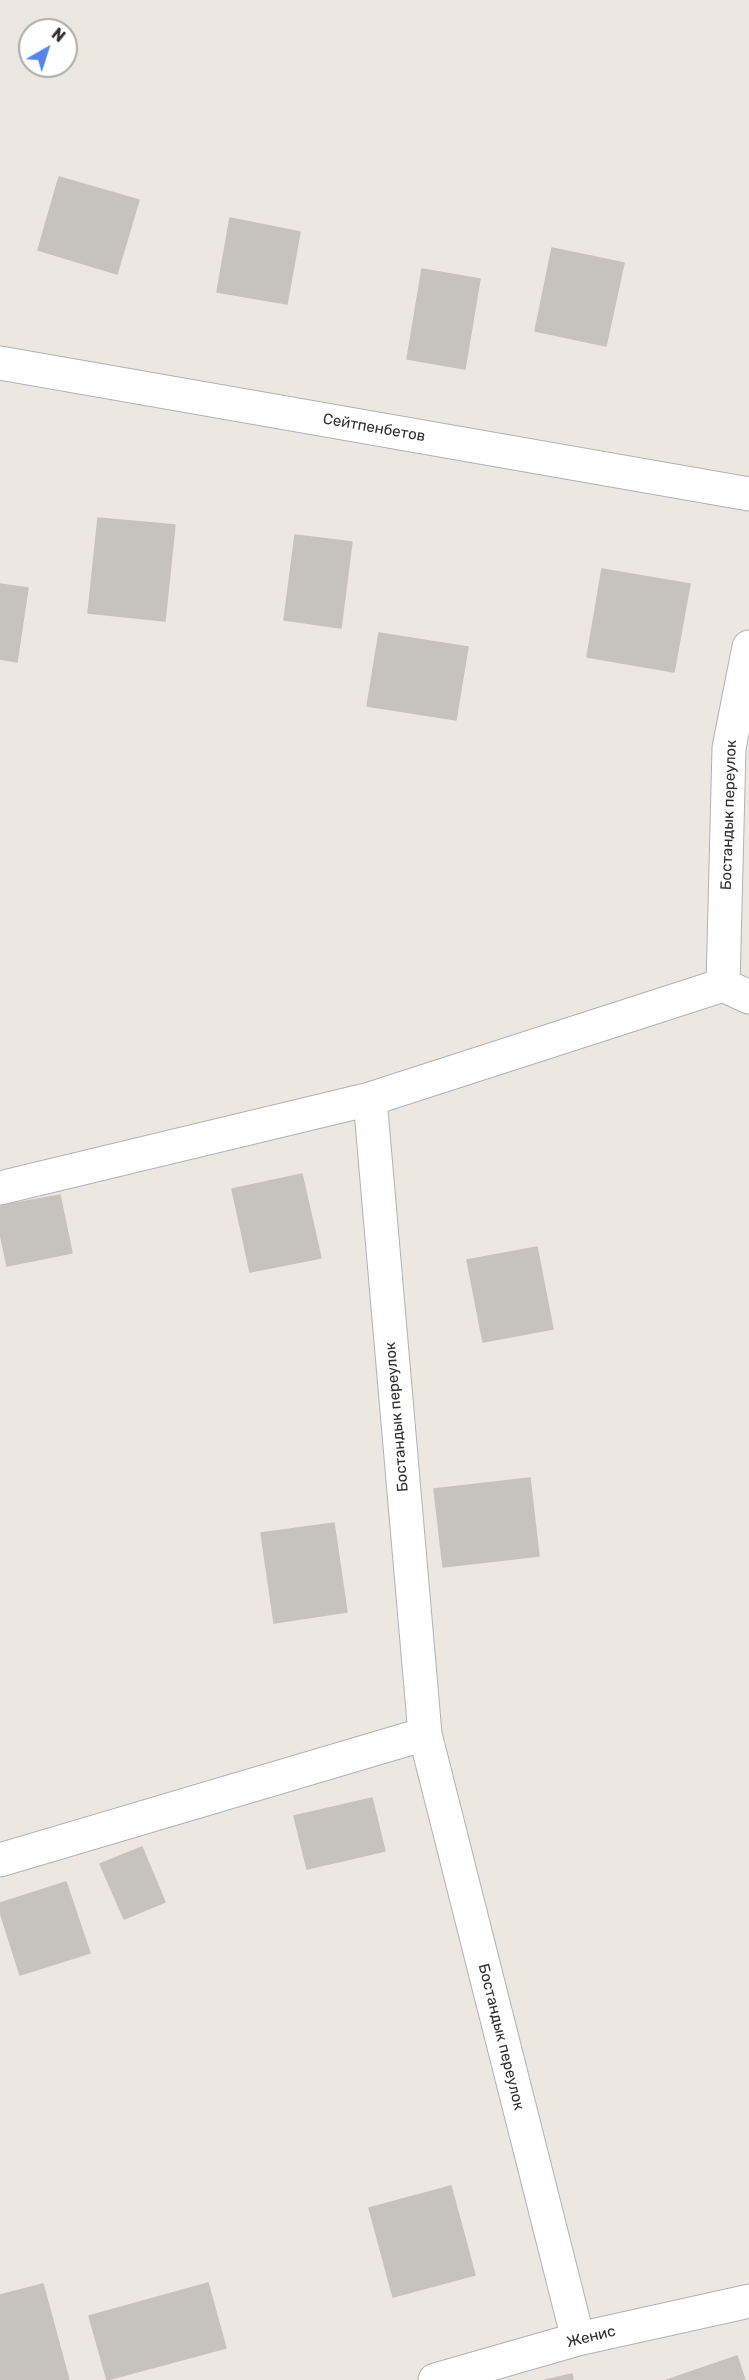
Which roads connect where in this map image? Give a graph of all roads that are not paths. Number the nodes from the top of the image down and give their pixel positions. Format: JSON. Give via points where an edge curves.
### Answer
{"nodes":[{"id":1,"x":0,"y":363,"type":"edge"},
{"id":2,"x":749,"y":494,"type":"edge"},
{"id":3,"x":749,"y":647,"type":"edge"},
{"id":4,"x":736,"y":991,"type":"edge"},
{"id":5,"x":370,"y":1099,"type":"junction"},
{"id":6,"x":0,"y":1188,"type":"edge"},
{"id":7,"x":425,"y":1734,"type":"junction"},
{"id":8,"x":0,"y":1860,"type":"edge"},
{"id":9,"x":749,"y":2301,"type":"edge"},
{"id":10,"x":578,"y":2339,"type":"junction"},
{"id":11,"x":435,"y":2380,"type":"edge"}],
"edges":[{"from":1,"to":2,"type":"street","name":"Сейтпенбетов"},
{"from":3,"to":4,"type":"street","name":"Бостандык переулок","via":[[729,748]]},
{"from":4,"to":5,"type":"street","name":"Бостандык переулок"},
{"from":5,"to":6,"type":"street","name":"Бостандык переулок"},
{"from":5,"to":7,"type":"street","name":"Бостандык переулок"},
{"from":7,"to":8,"type":"street"},
{"from":7,"to":10,"type":"street","name":"Бостандык переулок"},
{"from":9,"to":10,"type":"street","name":"Женис"},
{"from":10,"to":11,"type":"street","name":"Женис"}]}
